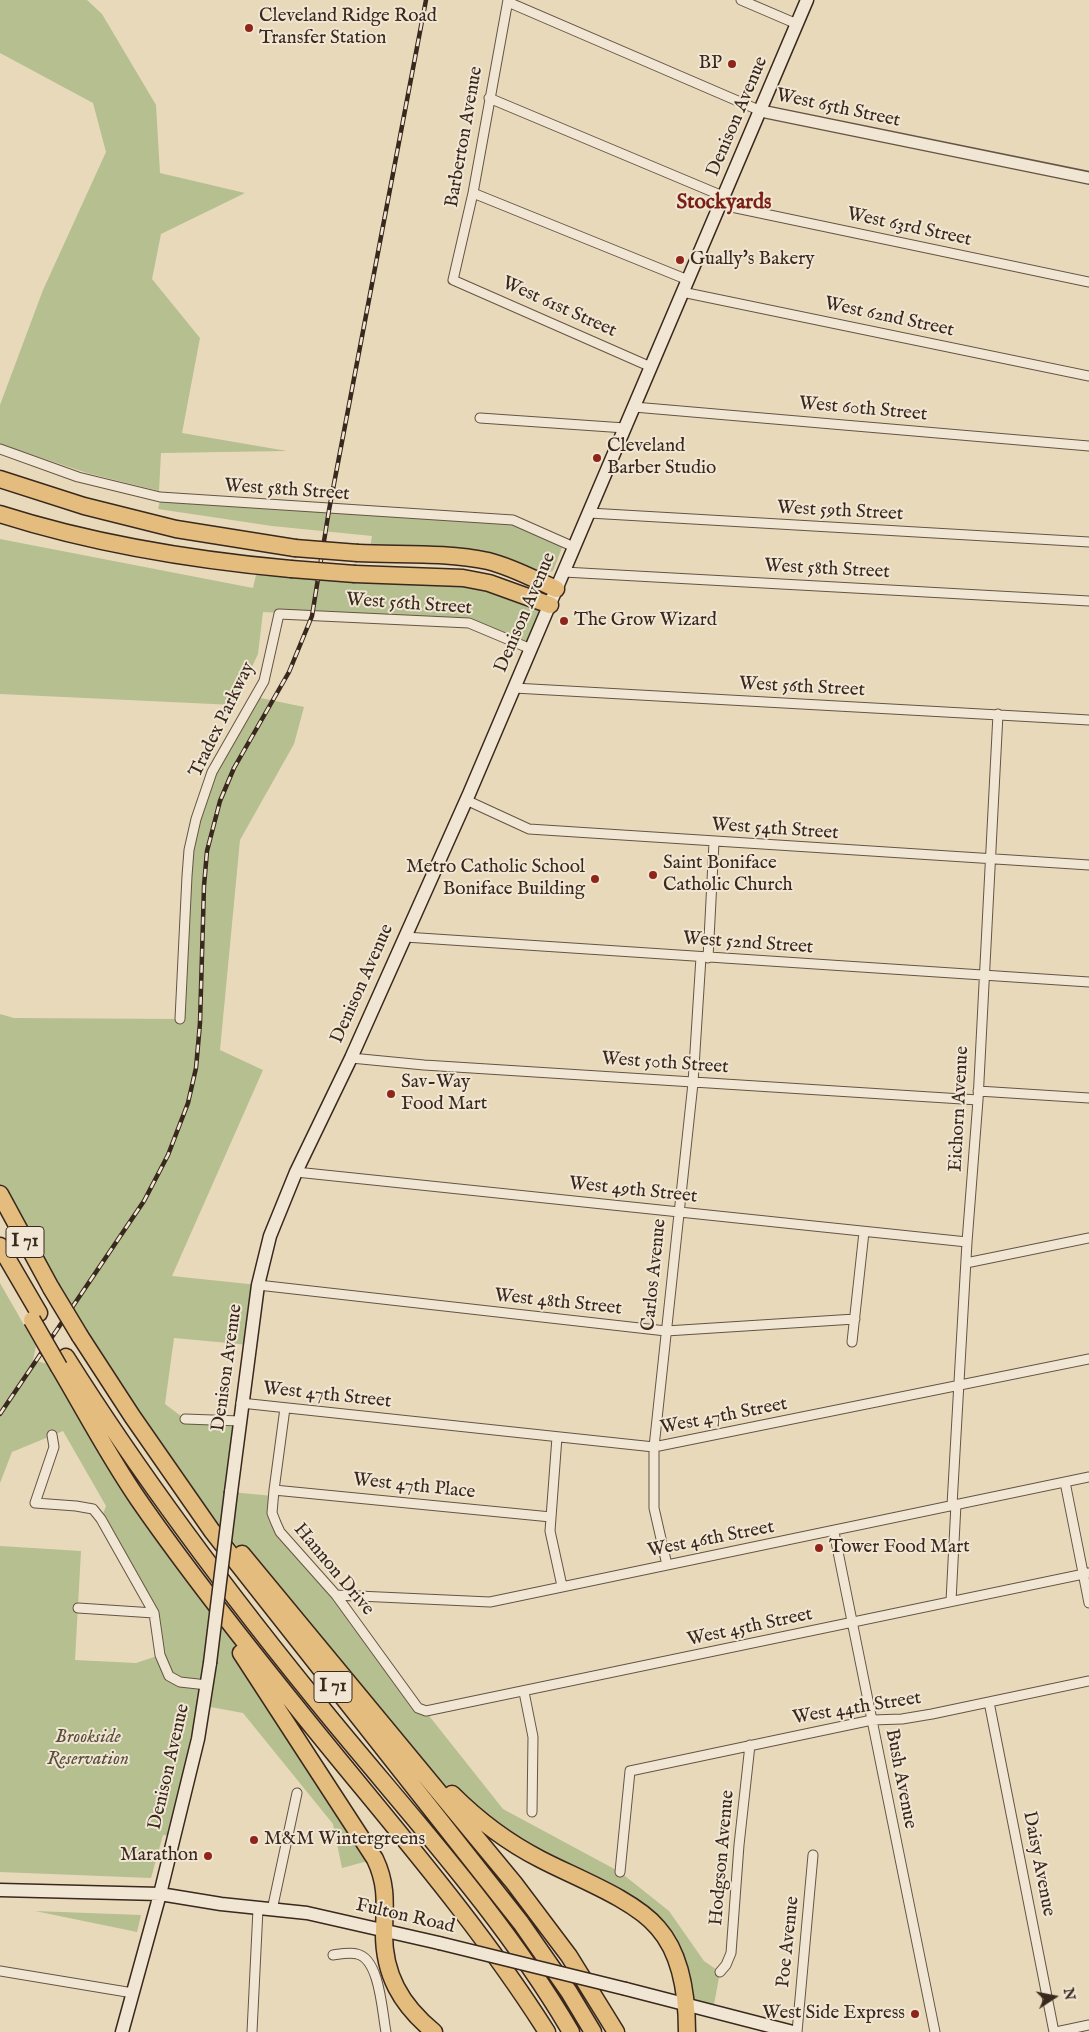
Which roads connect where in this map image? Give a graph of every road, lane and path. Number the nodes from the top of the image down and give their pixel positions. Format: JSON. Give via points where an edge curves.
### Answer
{"nodes":[{"id":1,"x":740,"y":0,"type":"edge"},
{"id":2,"x":807,"y":0,"type":"edge"},
{"id":3,"x":508,"y":1,"type":"edge"},
{"id":4,"x":797,"y":24,"type":"junction"},
{"id":5,"x":489,"y":98,"type":"junction"},
{"id":6,"x":761,"y":111,"type":"junction"},
{"id":7,"x":1089,"y":178,"type":"edge"},
{"id":8,"x":473,"y":193,"type":"junction"},
{"id":9,"x":723,"y":201,"type":"junction"},
{"id":10,"x":453,"y":280,"type":"joint"},
{"id":11,"x":688,"y":280,"type":"junction"},
{"id":12,"x":1089,"y":282,"type":"edge"},
{"id":13,"x":682,"y":292,"type":"junction"},
{"id":14,"x":651,"y":367,"type":"junction"},
{"id":15,"x":1089,"y":376,"type":"edge"},
{"id":16,"x":634,"y":407,"type":"junction"},
{"id":17,"x":480,"y":418,"type":"dead end"},
{"id":18,"x":625,"y":428,"type":"junction"},
{"id":19,"x":1089,"y":446,"type":"edge"},
{"id":20,"x":0,"y":449,"type":"edge"},
{"id":21,"x":0,"y":479,"type":"edge"},
{"id":22,"x":589,"y":513,"type":"junction"},
{"id":23,"x":0,"y":514,"type":"edge"},
{"id":24,"x":1089,"y":542,"type":"edge"},
{"id":25,"x":574,"y":547,"type":"junction"},
{"id":26,"x":564,"y":572,"type":"junction"},
{"id":27,"x":556,"y":589,"type":"junction"},
{"id":28,"x":1089,"y":602,"type":"edge"},
{"id":29,"x":550,"y":605,"type":"junction"},
{"id":30,"x":279,"y":614,"type":"joint"},
{"id":31,"x":531,"y":649,"type":"junction"},
{"id":32,"x":514,"y":688,"type":"junction"},
{"id":33,"x":998,"y":714,"type":"junction"},
{"id":34,"x":1089,"y":720,"type":"edge"},
{"id":35,"x":466,"y":800,"type":"junction"},
{"id":36,"x":714,"y":842,"type":"junction"},
{"id":37,"x":991,"y":860,"type":"junction"},
{"id":38,"x":1089,"y":865,"type":"edge"},
{"id":39,"x":405,"y":937,"type":"junction"},
{"id":40,"x":704,"y":957,"type":"junction"},
{"id":41,"x":984,"y":975,"type":"junction"},
{"id":42,"x":1089,"y":982,"type":"edge"},
{"id":43,"x":180,"y":1019,"type":"dead end"},
{"id":44,"x":350,"y":1058,"type":"junction"},
{"id":45,"x":693,"y":1082,"type":"junction"},
{"id":46,"x":978,"y":1096,"type":"junction"},
{"id":47,"x":1089,"y":1098,"type":"edge"},
{"id":48,"x":296,"y":1172,"type":"junction"},
{"id":49,"x":0,"y":1194,"type":"edge"},
{"id":50,"x":678,"y":1212,"type":"junction"},
{"id":51,"x":864,"y":1232,"type":"junction"},
{"id":52,"x":1089,"y":1238,"type":"edge"},
{"id":53,"x":967,"y":1242,"type":"junction"},
{"id":54,"x":0,"y":1246,"type":"edge"},
{"id":55,"x":0,"y":1263,"type":"edge"},
{"id":56,"x":966,"y":1263,"type":"junction"},
{"id":57,"x":258,"y":1286,"type":"junction"},
{"id":58,"x":35,"y":1316,"type":"junction"},
{"id":59,"x":855,"y":1319,"type":"junction"},
{"id":60,"x":666,"y":1331,"type":"junction"},
{"id":61,"x":852,"y":1342,"type":"dead end"},
{"id":62,"x":1089,"y":1359,"type":"edge"},
{"id":63,"x":62,"y":1362,"type":"junction"},
{"id":64,"x":959,"y":1386,"type":"junction"},
{"id":65,"x":241,"y":1403,"type":"junction"},
{"id":66,"x":285,"y":1408,"type":"junction"},
{"id":67,"x":132,"y":1416,"type":"junction"},
{"id":68,"x":185,"y":1419,"type":"dead end"},
{"id":69,"x":240,"y":1421,"type":"junction"},
{"id":70,"x":52,"y":1435,"type":"dead end"},
{"id":71,"x":557,"y":1436,"type":"junction"},
{"id":72,"x":654,"y":1447,"type":"junction"},
{"id":73,"x":1089,"y":1477,"type":"edge"},
{"id":74,"x":1065,"y":1482,"type":"junction"},
{"id":75,"x":274,"y":1490,"type":"junction"},
{"id":76,"x":954,"y":1504,"type":"junction"},
{"id":77,"x":551,"y":1517,"type":"junction"},
{"id":78,"x":834,"y":1532,"type":"junction"},
{"id":79,"x":667,"y":1566,"type":"junction"},
{"id":80,"x":1086,"y":1573,"type":"edge"},
{"id":81,"x":195,"y":1578,"type":"junction"},
{"id":82,"x":562,"y":1586,"type":"junction"},
{"id":83,"x":336,"y":1595,"type":"junction"},
{"id":84,"x":951,"y":1601,"type":"junction"},
{"id":85,"x":1089,"y":1603,"type":"edge"},
{"id":86,"x":78,"y":1608,"type":"dead end"},
{"id":87,"x":154,"y":1613,"type":"junction"},
{"id":88,"x":852,"y":1623,"type":"junction"},
{"id":89,"x":1089,"y":1681,"type":"edge"},
{"id":90,"x":208,"y":1685,"type":"junction"},
{"id":91,"x":524,"y":1692,"type":"junction"},
{"id":92,"x":361,"y":1697,"type":"junction"},
{"id":93,"x":989,"y":1702,"type":"junction"},
{"id":94,"x":418,"y":1708,"type":"joint"},
{"id":95,"x":872,"y":1720,"type":"junction"},
{"id":96,"x":750,"y":1744,"type":"junction"},
{"id":97,"x":297,"y":1793,"type":"dead end"},
{"id":98,"x":532,"y":1812,"type":"dead end"},
{"id":99,"x":813,"y":1855,"type":"dead end"},
{"id":100,"x":620,"y":1872,"type":"dead end"},
{"id":101,"x":0,"y":1890,"type":"edge"},
{"id":102,"x":160,"y":1894,"type":"junction"},
{"id":103,"x":258,"y":1909,"type":"junction"},
{"id":104,"x":272,"y":1910,"type":"junction"},
{"id":105,"x":384,"y":1932,"type":"junction"},
{"id":106,"x":333,"y":1954,"type":"dead end"},
{"id":107,"x":0,"y":1971,"type":"edge"},
{"id":108,"x":720,"y":1972,"type":"dead end"},
{"id":109,"x":132,"y":1993,"type":"junction"},
{"id":110,"x":686,"y":2004,"type":"junction"},
{"id":111,"x":1089,"y":2025,"type":"edge"},
{"id":112,"x":122,"y":2032,"type":"edge"},
{"id":113,"x":252,"y":2032,"type":"edge"},
{"id":114,"x":386,"y":2032,"type":"edge"},
{"id":115,"x":434,"y":2032,"type":"edge"},
{"id":116,"x":548,"y":2032,"type":"edge"},
{"id":117,"x":571,"y":2032,"type":"edge"},
{"id":118,"x":593,"y":2032,"type":"edge"},
{"id":119,"x":616,"y":2032,"type":"edge"},
{"id":120,"x":687,"y":2032,"type":"edge"},
{"id":121,"x":793,"y":2032,"type":"edge"},
{"id":122,"x":797,"y":2032,"type":"edge"},
{"id":123,"x":935,"y":2032,"type":"edge"},
{"id":124,"x":1055,"y":2032,"type":"edge"}],
"edges":[{"from":1,"to":4,"type":"street"},
{"from":2,"to":4,"type":"main road","name":"Denison Avenue"},
{"from":3,"to":5,"type":"street","name":"Barberton Avenue"},
{"from":3,"to":6,"type":"street","name":"West 65th Street"},
{"from":4,"to":6,"type":"main road","name":"Denison Avenue"},
{"from":5,"to":8,"type":"street","name":"Barberton Avenue"},
{"from":5,"to":9,"type":"street","name":"West 63rd Street"},
{"from":6,"to":7,"type":"street","name":"West 65th Street"},
{"from":6,"to":9,"type":"main road","name":"Denison Avenue"},
{"from":8,"to":10,"type":"street","name":"Barberton Avenue"},
{"from":8,"to":11,"type":"street"},
{"from":9,"to":11,"type":"main road","name":"Denison Avenue"},
{"from":9,"to":12,"type":"street","name":"West 63rd Street"},
{"from":10,"to":14,"type":"street","name":"West 61st Street"},
{"from":11,"to":13,"type":"main road","name":"Denison Avenue"},
{"from":13,"to":14,"type":"main road","name":"Denison Avenue"},
{"from":13,"to":15,"type":"street","name":"West 62nd Street"},
{"from":14,"to":16,"type":"main road","name":"Denison Avenue"},
{"from":16,"to":18,"type":"main road","name":"Denison Avenue"},
{"from":16,"to":19,"type":"street","name":"West 60th Street"},
{"from":17,"to":18,"type":"street"},
{"from":18,"to":22,"type":"main road","name":"Denison Avenue"},
{"from":20,"to":25,"type":"street","name":"West 58th Street","via":[[78,477],[160,497],[512,520]]},
{"from":21,"to":27,"type":"highway","bridge":true,"via":[[84,506],[176,529],[295,548],[471,558],[507,567]]},
{"from":22,"to":24,"type":"street","name":"West 59th Street"},
{"from":22,"to":25,"type":"main road","name":"Denison Avenue"},
{"from":23,"to":29,"type":"highway","bridge":true,"via":[[136,548],[218,562],[489,582]]},
{"from":25,"to":26,"type":"main road","name":"Denison Avenue"},
{"from":26,"to":27,"type":"main road","name":"Denison Avenue"},
{"from":26,"to":28,"type":"street","name":"West 58th Street"},
{"from":27,"to":29,"type":"main road","name":"Denison Avenue"},
{"from":29,"to":31,"type":"main road","name":"Denison Avenue"},
{"from":30,"to":31,"type":"street","name":"West 56th Street","via":[[469,623]]},
{"from":30,"to":43,"type":"street","name":"Tradex Parkway","via":[[264,681],[212,772],[196,819],[188,858]]},
{"from":31,"to":32,"type":"main road","name":"Denison Avenue"},
{"from":32,"to":33,"type":"street","name":"West 56th Street"},
{"from":32,"to":35,"type":"main road","name":"Denison Avenue"},
{"from":33,"to":34,"type":"street","name":"West 56th Street"},
{"from":33,"to":37,"type":"street","name":"Eichorn Avenue"},
{"from":35,"to":36,"type":"street","name":"West 54th Street","via":[[528,829]]},
{"from":35,"to":39,"type":"main road","name":"Denison Avenue"},
{"from":36,"to":37,"type":"street","name":"West 54th Street"},
{"from":36,"to":40,"type":"street","name":"Carlos Avenue"},
{"from":37,"to":38,"type":"street","name":"West 54th Street"},
{"from":37,"to":41,"type":"street","name":"Eichorn Avenue"},
{"from":39,"to":40,"type":"street","name":"West 52nd Street"},
{"from":39,"to":44,"type":"main road","name":"Denison Avenue"},
{"from":40,"to":41,"type":"street","name":"West 52nd Street"},
{"from":40,"to":45,"type":"street","name":"Carlos Avenue"},
{"from":41,"to":42,"type":"street","name":"West 52nd Street"},
{"from":41,"to":46,"type":"street","name":"Eichorn Avenue"},
{"from":44,"to":45,"type":"street","name":"West 50th Street"},
{"from":44,"to":48,"type":"main road","name":"Denison Avenue"},
{"from":45,"to":46,"type":"street","name":"West 50th Street"},
{"from":45,"to":50,"type":"street","name":"Carlos Avenue"},
{"from":46,"to":47,"type":"street","name":"West 50th Street"},
{"from":46,"to":53,"type":"street","name":"Eichorn Avenue"},
{"from":48,"to":50,"type":"street","name":"West 49th Street"},
{"from":48,"to":57,"type":"main road","name":"Denison Avenue","via":[[270,1236]]},
{"from":49,"to":67,"type":"highway","number":"I 71","bridge":true,"via":[[51,1288]]},
{"from":50,"to":51,"type":"street","name":"West 49th Street"},
{"from":50,"to":60,"type":"street","name":"Carlos Avenue"},
{"from":51,"to":53,"type":"street","name":"West 49th Street"},
{"from":51,"to":59,"type":"street"},
{"from":52,"to":56,"type":"street"},
{"from":53,"to":56,"type":"street","name":"Eichorn Avenue"},
{"from":54,"to":58,"type":"highway","number":"I 71"},
{"from":55,"to":58,"type":"highway"},
{"from":56,"to":64,"type":"street","name":"Eichorn Avenue"},
{"from":57,"to":60,"type":"street","name":"West 48th Street"},
{"from":57,"to":65,"type":"main road","name":"Denison Avenue"},
{"from":58,"to":63,"type":"highway","bridge":true},
{"from":59,"to":60,"type":"street","name":"West 48th Street"},
{"from":59,"to":61,"type":"street"},
{"from":60,"to":72,"type":"street","name":"Carlos Avenue"},
{"from":62,"to":64,"type":"street","name":"West 47th Street"},
{"from":63,"to":81,"type":"highway","via":[[137,1498]]},
{"from":63,"to":117,"type":"highway","number":"I 71","via":[[214,1573],[478,1898]]},
{"from":64,"to":72,"type":"street","name":"West 47th Street"},
{"from":64,"to":76,"type":"street","name":"Eichorn Avenue"},
{"from":65,"to":66,"type":"street","name":"West 47th Street"},
{"from":65,"to":69,"type":"main road","name":"Denison Avenue"},
{"from":66,"to":71,"type":"street","name":"West 47th Street"},
{"from":66,"to":75,"type":"street","name":"Hannon Drive"},
{"from":67,"to":92,"type":"highway"},
{"from":67,"to":118,"type":"highway","number":"I 71","via":[[244,1574],[521,1923]]},
{"from":68,"to":69,"type":"street"},
{"from":69,"to":90,"type":"main road","name":"Denison Avenue","bridge":true},
{"from":70,"to":87,"type":"street","via":[[54,1447],[35,1503],[93,1509]]},
{"from":71,"to":72,"type":"street","name":"West 47th Street"},
{"from":71,"to":77,"type":"street"},
{"from":72,"to":79,"type":"street","name":"Carlos Avenue","via":[[654,1508]]},
{"from":73,"to":74,"type":"street","name":"West 46th Street"},
{"from":74,"to":76,"type":"street","name":"West 46th Street"},
{"from":74,"to":80,"type":"street"},
{"from":75,"to":77,"type":"street","name":"West 47th Place"},
{"from":75,"to":83,"type":"street","name":"Hannon Drive","via":[[272,1513],[280,1532]]},
{"from":76,"to":78,"type":"street","name":"West 46th Street"},
{"from":76,"to":84,"type":"street","name":"Eichorn Avenue"},
{"from":77,"to":82,"type":"street","via":[[550,1531]]},
{"from":78,"to":79,"type":"street","name":"West 46th Street"},
{"from":78,"to":88,"type":"street","name":"Bush Avenue"},
{"from":79,"to":82,"type":"street","name":"West 46th Street"},
{"from":80,"to":84,"type":"street","name":"West 45th Street"},
{"from":80,"to":85,"type":"street"},
{"from":81,"to":105,"type":"highway","via":[[375,1859],[386,1893]]},
{"from":81,"to":116,"type":"highway","via":[[446,1890]]},
{"from":82,"to":83,"type":"street","name":"West 46th Street","via":[[490,1602]]},
{"from":83,"to":94,"type":"street","name":"Hannon Drive"},
{"from":84,"to":88,"type":"street","name":"West 45th Street"},
{"from":86,"to":87,"type":"street"},
{"from":87,"to":90,"type":"street","via":[[160,1655],[169,1676],[180,1682]]},
{"from":88,"to":91,"type":"street","name":"West 45th Street"},
{"from":88,"to":95,"type":"street","name":"Bush Avenue"},
{"from":89,"to":93,"type":"street","name":"West 44th Street"},
{"from":90,"to":102,"type":"main road","name":"Denison Avenue"},
{"from":91,"to":94,"type":"street","name":"West 45th Street","via":[[435,1711]]},
{"from":91,"to":98,"type":"street","via":[[533,1738]]},
{"from":92,"to":110,"type":"highway","via":[[432,1775],[484,1822],[537,1858],[628,1905],[659,1928],[682,1979]]},
{"from":92,"to":119,"type":"highway","via":[[544,1922]]},
{"from":93,"to":95,"type":"street","name":"West 44th Street","via":[[902,1719]]},
{"from":93,"to":124,"type":"street","name":"Daisy Avenue"},
{"from":95,"to":96,"type":"street","name":"West 44th Street"},
{"from":95,"to":123,"type":"street","name":"Bush Avenue"},
{"from":96,"to":100,"type":"street","name":"West 44th Street","via":[[630,1771]]},
{"from":96,"to":108,"type":"street","name":"Hodgson Avenue","via":[[738,1845],[731,1954]]},
{"from":97,"to":104,"type":"street"},
{"from":99,"to":122,"type":"street","name":"Poe Avenue"},
{"from":101,"to":102,"type":"main road","name":"Fulton Road"},
{"from":102,"to":103,"type":"main road","name":"Fulton Road"},
{"from":102,"to":109,"type":"main road","name":"Denison Avenue"},
{"from":103,"to":104,"type":"main road","name":"Fulton Road"},
{"from":103,"to":113,"type":"street"},
{"from":104,"to":105,"type":"main road","name":"Fulton Road","via":[[307,1913]]},
{"from":105,"to":110,"type":"main road","name":"Fulton Road","bridge":true},
{"from":105,"to":115,"type":"highway","via":[[388,1970],[397,1991],[412,2012]]},
{"from":106,"to":114,"type":"street","via":[[355,1953],[369,1961],[374,1971]]},
{"from":107,"to":109,"type":"street"},
{"from":109,"to":112,"type":"main road","name":"Denison Avenue"},
{"from":110,"to":120,"type":"highway"},
{"from":110,"to":121,"type":"main road","name":"Fulton Road"},
{"from":111,"to":124,"type":"street"}]}
